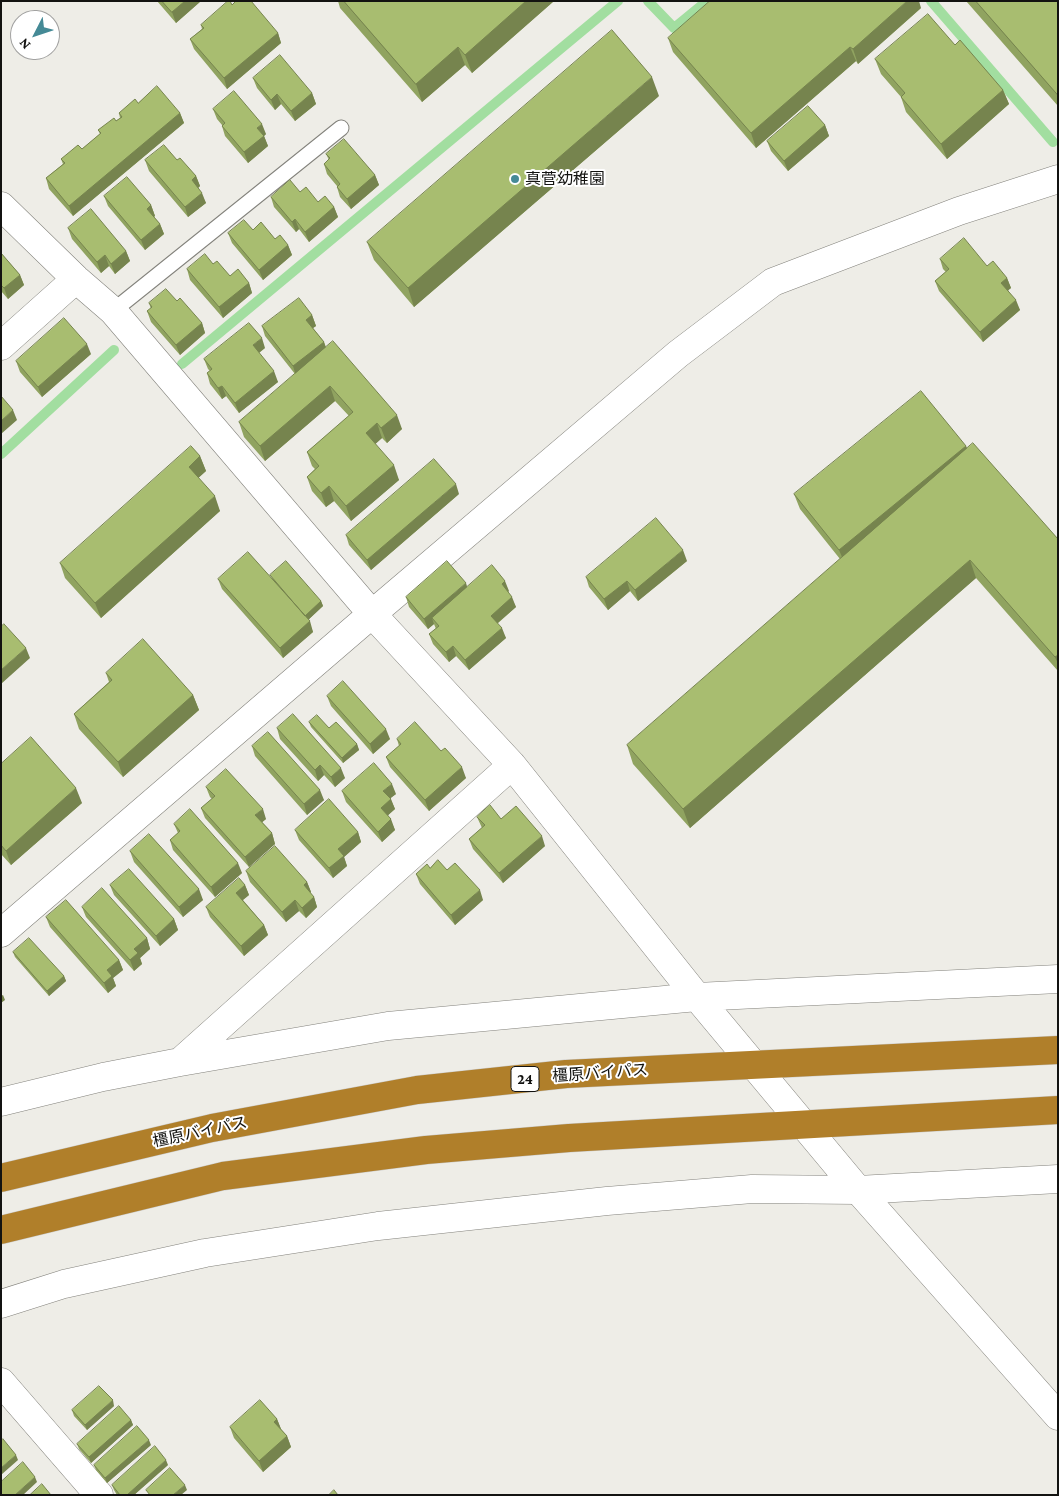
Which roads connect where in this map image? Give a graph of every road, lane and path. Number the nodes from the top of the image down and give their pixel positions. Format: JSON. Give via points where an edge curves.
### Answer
{"nodes":[{"id":1,"x":342,"y":128,"type":"dead end"},
{"id":2,"x":1058,"y":180,"type":"edge"},
{"id":3,"x":1,"y":206,"type":"edge"},
{"id":4,"x":76,"y":279,"type":"junction"},
{"id":5,"x":113,"y":311,"type":"junction"},
{"id":6,"x":1,"y":346,"type":"edge"},
{"id":7,"x":372,"y":614,"type":"junction"},
{"id":8,"x":512,"y":765,"type":"junction"},
{"id":9,"x":1,"y":933,"type":"edge"},
{"id":10,"x":1058,"y":979,"type":"edge"},
{"id":11,"x":697,"y":997,"type":"junction"},
{"id":12,"x":1058,"y":1050,"type":"edge"},
{"id":13,"x":180,"y":1062,"type":"junction"},
{"id":14,"x":755,"y":1064,"type":"junction"},
{"id":15,"x":1,"y":1102,"type":"edge"},
{"id":16,"x":1058,"y":1110,"type":"edge"},
{"id":17,"x":803,"y":1125,"type":"junction"},
{"id":18,"x":1,"y":1178,"type":"edge"},
{"id":19,"x":1058,"y":1179,"type":"edge"},
{"id":20,"x":858,"y":1190,"type":"junction"},
{"id":21,"x":1,"y":1230,"type":"edge"},
{"id":22,"x":1,"y":1304,"type":"edge"},
{"id":23,"x":1,"y":1382,"type":"edge"},
{"id":24,"x":1058,"y":1416,"type":"edge"},
{"id":25,"x":99,"y":1495,"type":"edge"}],
"edges":[{"from":1,"to":5,"type":"lane"},
{"from":2,"to":7,"type":"street","via":[[959,211],[773,282],[678,354]]},
{"from":3,"to":4,"type":"street"},
{"from":4,"to":5,"type":"street"},
{"from":4,"to":6,"type":"street"},
{"from":5,"to":7,"type":"street"},
{"from":7,"to":8,"type":"street"},
{"from":7,"to":9,"type":"street"},
{"from":8,"to":11,"type":"street"},
{"from":8,"to":13,"type":"street"},
{"from":10,"to":11,"type":"street"},
{"from":11,"to":13,"type":"street","via":[[388,1026]]},
{"from":11,"to":14,"type":"street"},
{"from":12,"to":14,"type":"highway","name":"橿原バイパス","number":"24"},
{"from":13,"to":15,"type":"street"},
{"from":14,"to":17,"type":"street"},
{"from":14,"to":18,"type":"highway","name":"橿原バイパス","number":"24","via":[[566,1074],[417,1090],[212,1128]]},
{"from":16,"to":17,"type":"highway"},
{"from":17,"to":20,"type":"street"},
{"from":17,"to":21,"type":"highway","via":[[436,1149],[223,1176]]},
{"from":19,"to":20,"type":"street"},
{"from":20,"to":22,"type":"street","via":[[752,1189],[378,1226],[206,1253],[64,1284]]},
{"from":20,"to":24,"type":"street"},
{"from":23,"to":25,"type":"street"}]}
